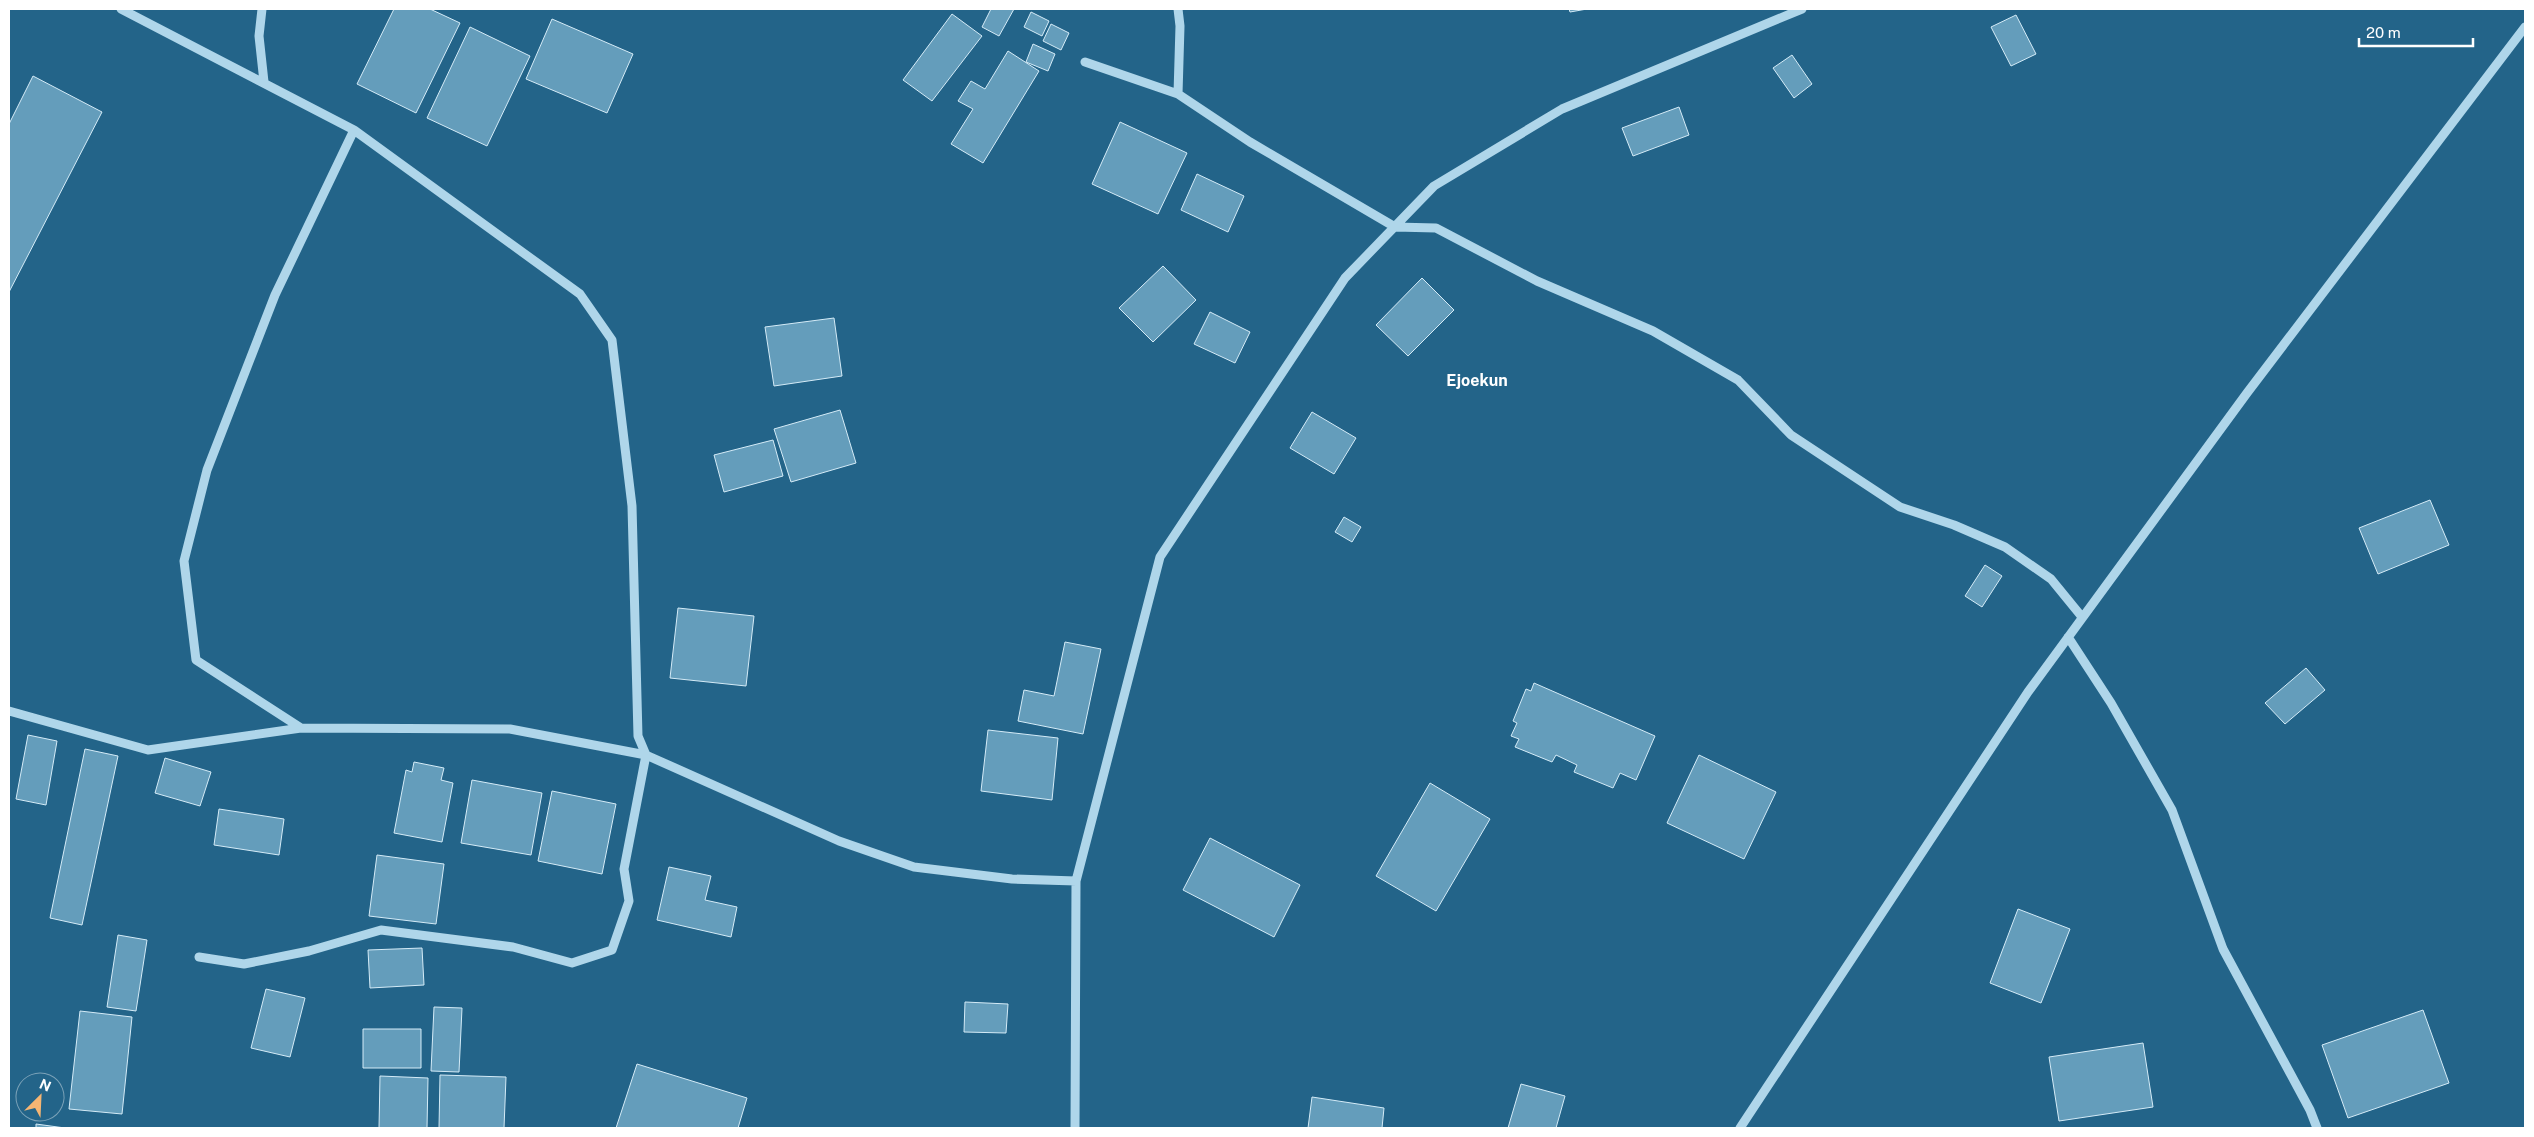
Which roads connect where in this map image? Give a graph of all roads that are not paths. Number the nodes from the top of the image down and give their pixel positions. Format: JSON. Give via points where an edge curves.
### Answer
{"nodes":[{"id":1,"x":121,"y":9,"type":"edge"},
{"id":2,"x":262,"y":9,"type":"edge"},
{"id":3,"x":1178,"y":9,"type":"edge"},
{"id":4,"x":1802,"y":9,"type":"edge"},
{"id":5,"x":2525,"y":27,"type":"edge"},
{"id":6,"x":1085,"y":62,"type":"dead end"},
{"id":7,"x":264,"y":82,"type":"junction"},
{"id":8,"x":1178,"y":94,"type":"junction"},
{"id":9,"x":354,"y":130,"type":"junction"},
{"id":10,"x":1395,"y":227,"type":"junction"},
{"id":11,"x":2082,"y":618,"type":"junction"},
{"id":12,"x":2068,"y":637,"type":"junction"},
{"id":13,"x":9,"y":711,"type":"edge"},
{"id":14,"x":301,"y":728,"type":"junction"},
{"id":15,"x":646,"y":755,"type":"junction"},
{"id":16,"x":1076,"y":881,"type":"junction"},
{"id":17,"x":199,"y":957,"type":"dead end"},
{"id":18,"x":1075,"y":1128,"type":"edge"},
{"id":19,"x":1740,"y":1128,"type":"edge"},
{"id":20,"x":2317,"y":1128,"type":"edge"}],
"edges":[{"from":1,"to":7,"type":"street"},
{"from":2,"to":7,"type":"street","via":[[259,36]]},
{"from":3,"to":8,"type":"street"},
{"from":4,"to":10,"type":"street","via":[[1562,109],[1434,186]]},
{"from":5,"to":11,"type":"street","via":[[2259,377]]},
{"from":6,"to":8,"type":"street"},
{"from":7,"to":9,"type":"street"},
{"from":8,"to":10,"type":"street","via":[[1250,142]]},
{"from":9,"to":14,"type":"street","via":[[268,314],[207,470],[184,562],[196,660]]},
{"from":9,"to":15,"type":"street","via":[[580,294],[612,340],[632,506],[638,736]]},
{"from":10,"to":11,"type":"street","via":[[1436,228],[1537,282],[1654,331],[1738,380],[1792,435],[1900,507],[1954,525],[2005,548],[2051,579]]},
{"from":10,"to":16,"type":"street","via":[[1344,278],[1160,557]]},
{"from":11,"to":12,"type":"street"},
{"from":12,"to":19,"type":"street","via":[[2028,692]]},
{"from":12,"to":20,"type":"street","via":[[2111,703],[2172,810],[2223,949]]},
{"from":13,"to":14,"type":"street","via":[[148,750]]},
{"from":14,"to":15,"type":"street","via":[[510,729]]},
{"from":15,"to":16,"type":"street","via":[[839,841],[914,867],[1012,879]]},
{"from":15,"to":17,"type":"street","via":[[624,869],[629,901],[612,950],[572,963],[513,947],[381,930],[309,951],[244,964]]},
{"from":16,"to":18,"type":"street"}]}
